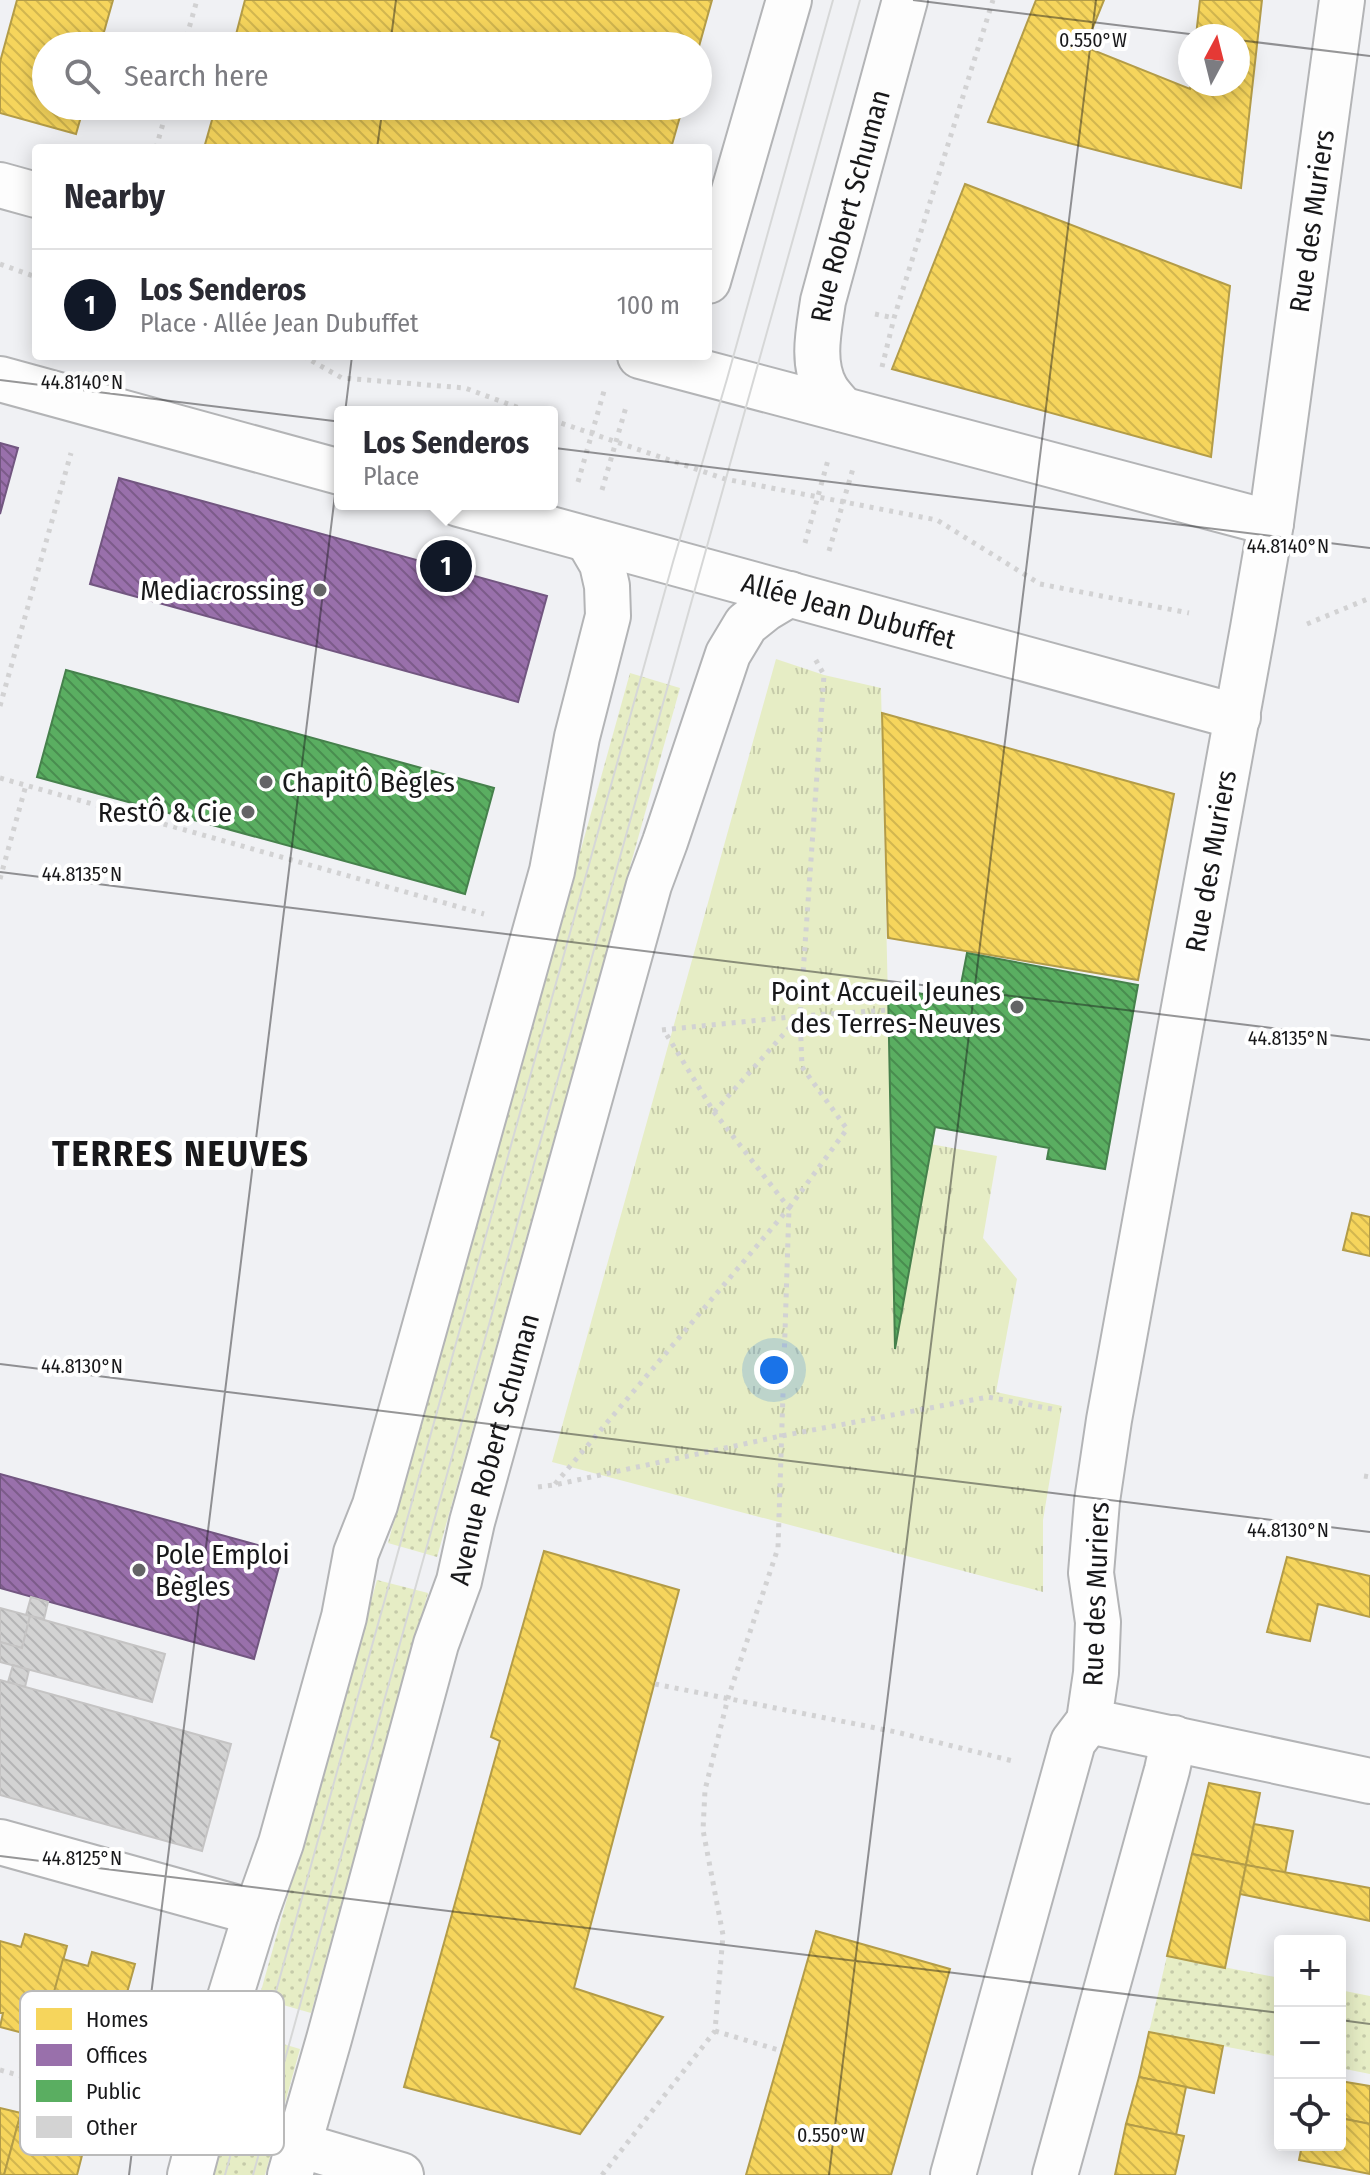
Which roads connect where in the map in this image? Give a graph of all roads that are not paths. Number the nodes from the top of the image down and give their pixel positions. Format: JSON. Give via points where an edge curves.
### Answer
{"nodes":[{"id":1,"x":789,"y":0,"type":"edge"},
{"id":2,"x":905,"y":0,"type":"edge"},
{"id":3,"x":1342,"y":0,"type":"edge"},
{"id":4,"x":0,"y":185,"type":"edge"},
{"id":5,"x":32,"y":194,"type":"edge"},
{"id":6,"x":712,"y":267,"type":"edge"},
{"id":7,"x":656,"y":360,"type":"edge"},
{"id":8,"x":0,"y":379,"type":"edge"},
{"id":9,"x":855,"y":413,"type":"junction"},
{"id":10,"x":334,"y":470,"type":"edge"},
{"id":11,"x":480,"y":510,"type":"edge"},
{"id":12,"x":1271,"y":523,"type":"junction"},
{"id":13,"x":588,"y":540,"type":"junction"},
{"id":14,"x":803,"y":598,"type":"junction"},
{"id":15,"x":1238,"y":717,"type":"junction"},
{"id":16,"x":1089,"y":1721,"type":"junction"},
{"id":17,"x":1174,"y":1738,"type":"junction"},
{"id":18,"x":1370,"y":1781,"type":"edge"},
{"id":19,"x":0,"y":1842,"type":"edge"},
{"id":20,"x":256,"y":1913,"type":"junction"},
{"id":21,"x":232,"y":1991,"type":"edge"},
{"id":22,"x":195,"y":2155,"type":"edge"},
{"id":23,"x":294,"y":2160,"type":"edge"},
{"id":24,"x":190,"y":2175,"type":"edge"},
{"id":25,"x":401,"y":2175,"type":"edge"},
{"id":26,"x":953,"y":2175,"type":"edge"},
{"id":27,"x":1055,"y":2175,"type":"edge"}],
"edges":[{"from":1,"to":6,"type":"street"},
{"from":2,"to":9,"type":"street","name":"Rue Robert Schuman","via":[[816,342],[826,390]]},
{"from":3,"to":12,"type":"street","name":"Rue des Muriers"},
{"from":4,"to":5,"type":"street"},
{"from":7,"to":9,"type":"street"},
{"from":8,"to":10,"type":"street"},
{"from":9,"to":12,"type":"street"},
{"from":11,"to":13,"type":"street","name":"Allée Jean Dubuffet"},
{"from":12,"to":15,"type":"street","name":"Rue des Muriers"},
{"from":13,"to":14,"type":"street","name":"Allée Jean Dubuffet"},
{"from":13,"to":20,"type":"street","via":[[602,564],[608,616],[577,737],[552,871],[375,1505],[356,1553],[344,1617],[289,1813]]},
{"from":14,"to":15,"type":"street","name":"Allée Jean Dubuffet"},
{"from":14,"to":23,"type":"street","name":"Avenue Robert Schuman","via":[[765,609],[746,624],[728,654],[649,885]]},
{"from":15,"to":16,"type":"street","name":"Rue des Muriers","via":[[1109,1420],[1091,1573],[1098,1622]]},
{"from":16,"to":17,"type":"street","name":"Rue des Muriers"},
{"from":16,"to":26,"type":"street","name":"Rue des Muriers","via":[[1073,1742]]},
{"from":17,"to":18,"type":"street","name":"Rue des Muriers"},
{"from":17,"to":27,"type":"street"},
{"from":19,"to":20,"type":"street"},
{"from":20,"to":21,"type":"street"},
{"from":22,"to":24,"type":"street"},
{"from":23,"to":25,"type":"street"}]}
